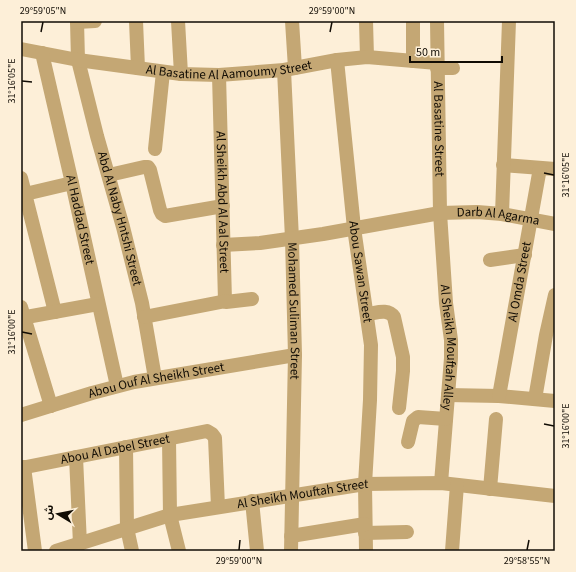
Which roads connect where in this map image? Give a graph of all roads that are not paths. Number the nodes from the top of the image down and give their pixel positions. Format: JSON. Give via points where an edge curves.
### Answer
{"nodes":[{"id":1,"x":77,"y":21,"type":"edge"},
{"id":2,"x":95,"y":21,"type":"edge"},
{"id":3,"x":136,"y":21,"type":"edge"},
{"id":4,"x":178,"y":21,"type":"edge"},
{"id":5,"x":292,"y":21,"type":"edge"},
{"id":6,"x":366,"y":21,"type":"edge"},
{"id":7,"x":413,"y":21,"type":"edge"},
{"id":8,"x":436,"y":21,"type":"edge"},
{"id":9,"x":509,"y":21,"type":"edge"},
{"id":10,"x":21,"y":49,"type":"edge"},
{"id":11,"x":42,"y":53,"type":"junction"},
{"id":12,"x":367,"y":57,"type":"junction"},
{"id":13,"x":78,"y":60,"type":"junction"},
{"id":14,"x":337,"y":60,"type":"junction"},
{"id":15,"x":413,"y":61,"type":"junction"},
{"id":16,"x":437,"y":65,"type":"junction"},
{"id":17,"x":138,"y":68,"type":"junction"},
{"id":18,"x":453,"y":68,"type":"dead end"},
{"id":19,"x":289,"y":69,"type":"junction"},
{"id":20,"x":163,"y":72,"type":"junction"},
{"id":21,"x":181,"y":74,"type":"junction"},
{"id":22,"x":219,"y":75,"type":"junction"},
{"id":23,"x":155,"y":150,"type":"dead end"},
{"id":24,"x":504,"y":165,"type":"junction"},
{"id":25,"x":540,"y":168,"type":"junction"},
{"id":26,"x":555,"y":169,"type":"edge"},
{"id":27,"x":109,"y":175,"type":"junction"},
{"id":28,"x":21,"y":178,"type":"edge"},
{"id":29,"x":72,"y":183,"type":"junction"},
{"id":30,"x":23,"y":195,"type":"edge"},
{"id":31,"x":223,"y":206,"type":"junction"},
{"id":32,"x":440,"y":213,"type":"junction"},
{"id":33,"x":502,"y":214,"type":"junction"},
{"id":34,"x":531,"y":220,"type":"junction"},
{"id":35,"x":555,"y":224,"type":"edge"},
{"id":36,"x":354,"y":228,"type":"junction"},
{"id":37,"x":292,"y":239,"type":"junction"},
{"id":38,"x":224,"y":245,"type":"junction"},
{"id":39,"x":525,"y":255,"type":"junction"},
{"id":40,"x":490,"y":260,"type":"dead end"},
{"id":41,"x":555,"y":295,"type":"edge"},
{"id":42,"x":252,"y":298,"type":"dead end"},
{"id":43,"x":226,"y":301,"type":"junction"},
{"id":44,"x":98,"y":304,"type":"junction"},
{"id":45,"x":55,"y":312,"type":"junction"},
{"id":46,"x":22,"y":314,"type":"edge"},
{"id":47,"x":367,"y":314,"type":"junction"},
{"id":48,"x":144,"y":317,"type":"junction"},
{"id":49,"x":295,"y":355,"type":"junction"},
{"id":50,"x":155,"y":378,"type":"junction"},
{"id":51,"x":117,"y":386,"type":"junction"},
{"id":52,"x":448,"y":395,"type":"junction"},
{"id":53,"x":498,"y":396,"type":"junction"},
{"id":54,"x":535,"y":399,"type":"junction"},
{"id":55,"x":555,"y":401,"type":"edge"},
{"id":56,"x":51,"y":406,"type":"junction"},
{"id":57,"x":399,"y":408,"type":"dead end"},
{"id":58,"x":21,"y":415,"type":"edge"},
{"id":59,"x":446,"y":419,"type":"junction"},
{"id":60,"x":496,"y":419,"type":"dead end"},
{"id":61,"x":170,"y":438,"type":"junction"},
{"id":62,"x":408,"y":442,"type":"dead end"},
{"id":63,"x":126,"y":447,"type":"junction"},
{"id":64,"x":76,"y":457,"type":"junction"},
{"id":65,"x":23,"y":467,"type":"edge"},
{"id":66,"x":440,"y":483,"type":"junction"},
{"id":67,"x":365,"y":484,"type":"junction"},
{"id":68,"x":457,"y":485,"type":"junction"},
{"id":69,"x":490,"y":488,"type":"junction"},
{"id":70,"x":292,"y":495,"type":"junction"},
{"id":71,"x":555,"y":496,"type":"edge"},
{"id":72,"x":252,"y":502,"type":"junction"},
{"id":73,"x":218,"y":507,"type":"junction"},
{"id":74,"x":170,"y":515,"type":"junction"},
{"id":75,"x":127,"y":528,"type":"junction"},
{"id":76,"x":365,"y":529,"type":"junction"},
{"id":77,"x":406,"y":532,"type":"dead end"},
{"id":78,"x":291,"y":536,"type":"junction"},
{"id":79,"x":68,"y":548,"type":"edge"},
{"id":80,"x":35,"y":551,"type":"edge"},
{"id":81,"x":132,"y":551,"type":"edge"},
{"id":82,"x":179,"y":551,"type":"edge"},
{"id":83,"x":257,"y":551,"type":"edge"},
{"id":84,"x":291,"y":551,"type":"edge"},
{"id":85,"x":366,"y":551,"type":"edge"},
{"id":86,"x":452,"y":551,"type":"edge"}],
"edges":[{"from":1,"to":2,"type":"street"},
{"from":1,"to":13,"type":"street","name":"Abd Al Naby Hntshi Street"},
{"from":3,"to":17,"type":"street"},
{"from":4,"to":21,"type":"street"},
{"from":5,"to":19,"type":"street","name":"Mohamed Suliman Street"},
{"from":6,"to":12,"type":"street"},
{"from":7,"to":15,"type":"street"},
{"from":8,"to":16,"type":"street","name":"Al Basatine Street"},
{"from":9,"to":24,"type":"street"},
{"from":10,"to":11,"type":"street","name":"Al Basatine Al Aamoumy Street"},
{"from":11,"to":13,"type":"street","name":"Al Basatine Al Aamoumy Street"},
{"from":11,"to":29,"type":"street","name":"Al Haddad Street"},
{"from":12,"to":14,"type":"street","name":"Al Basatine Al Aamoumy Street"},
{"from":12,"to":15,"type":"street","name":"Al Basatine Al Aamoumy Street"},
{"from":13,"to":17,"type":"street","name":"Al Basatine Al Aamoumy Street"},
{"from":13,"to":27,"type":"street","name":"Abd Al Naby Hntshi Street"},
{"from":14,"to":19,"type":"street","name":"Al Basatine Al Aamoumy Street"},
{"from":14,"to":36,"type":"street","name":"Abou Sawan Street"},
{"from":15,"to":16,"type":"street","name":"Al Basatine Al Aamoumy Street"},
{"from":16,"to":18,"type":"street","name":"Al Basatine Al Aamoumy Street"},
{"from":16,"to":32,"type":"street","name":"Al Basatine Street"},
{"from":17,"to":20,"type":"street","name":"Al Basatine Al Aamoumy Street"},
{"from":19,"to":22,"type":"street","name":"Al Basatine Al Aamoumy Street"},
{"from":19,"to":37,"type":"street","name":"Mohamed Suliman Street"},
{"from":20,"to":21,"type":"street","name":"Al Basatine Al Aamoumy Street"},
{"from":20,"to":23,"type":"street"},
{"from":21,"to":22,"type":"street","name":"Al Basatine Al Aamoumy Street"},
{"from":22,"to":31,"type":"street","name":"Al Sheikh Abd Al Aal Street"},
{"from":24,"to":25,"type":"street"},
{"from":24,"to":33,"type":"street"},
{"from":25,"to":26,"type":"street"},
{"from":25,"to":34,"type":"street","name":"Al Omda Street"},
{"from":27,"to":31,"type":"street","via":[[148,167],[160,210],[165,216]]},
{"from":27,"to":48,"type":"street","name":"Abd Al Naby Hntshi Street"},
{"from":28,"to":30,"type":"street"},
{"from":29,"to":30,"type":"street"},
{"from":29,"to":44,"type":"street","name":"Al Haddad Street"},
{"from":30,"to":45,"type":"street"},
{"from":31,"to":38,"type":"street","name":"Al Sheikh Abd Al Aal Street"},
{"from":32,"to":33,"type":"street","name":"Darb Al Agarma"},
{"from":32,"to":36,"type":"street","name":"Darb Al Agarma"},
{"from":32,"to":52,"type":"street","name":"Al Sheikh Mouftah Alley","via":[[450,340]]},
{"from":33,"to":34,"type":"street","name":"Darb Al Agarma"},
{"from":34,"to":35,"type":"street","name":"Darb Al Agarma"},
{"from":34,"to":39,"type":"street","name":"Al Omda Street"},
{"from":36,"to":37,"type":"street","name":"Darb Al Agarma"},
{"from":36,"to":47,"type":"street","name":"Abou Sawan Street"},
{"from":37,"to":38,"type":"street","name":"Darb Al Agarma"},
{"from":37,"to":49,"type":"street","name":"Mohamed Suliman Street"},
{"from":38,"to":43,"type":"street","name":"Al Sheikh Abd Al Aal Street"},
{"from":39,"to":40,"type":"street"},
{"from":39,"to":53,"type":"street","name":"Al Omda Street"},
{"from":41,"to":54,"type":"street"},
{"from":42,"to":43,"type":"street"},
{"from":43,"to":48,"type":"street"},
{"from":44,"to":45,"type":"street"},
{"from":44,"to":51,"type":"street","name":"Al Haddad Street"},
{"from":45,"to":46,"type":"street"},
{"from":46,"to":56,"type":"street"},
{"from":47,"to":57,"type":"street","via":[[385,311],[394,317],[403,357]]},
{"from":47,"to":67,"type":"street","name":"Abou Sawan Street","via":[[371,372]]},
{"from":48,"to":50,"type":"street","name":"Abd Al Naby Hntshi Street"},
{"from":49,"to":50,"type":"street","name":"Abou Ouf Al Sheikh Street"},
{"from":49,"to":70,"type":"street","name":"Mohamed Suliman Street"},
{"from":50,"to":51,"type":"street","name":"Abou Ouf Al Sheikh Street"},
{"from":51,"to":56,"type":"street","name":"Abou Ouf Al Sheikh Street"},
{"from":52,"to":53,"type":"street"},
{"from":52,"to":59,"type":"street","name":"Al Sheikh Mouftah Alley"},
{"from":53,"to":54,"type":"street"},
{"from":54,"to":55,"type":"street"},
{"from":56,"to":58,"type":"street","name":"Abou Ouf Al Sheikh Street"},
{"from":59,"to":62,"type":"street","via":[[415,418]]},
{"from":59,"to":66,"type":"street","name":"Al Sheikh Mouftah Alley"},
{"from":60,"to":69,"type":"street"},
{"from":61,"to":63,"type":"street","name":"Abou Al Dabel Street"},
{"from":61,"to":73,"type":"street","name":"Abou Al Dabel Street","via":[[203,431],[210,432],[215,438]]},
{"from":61,"to":74,"type":"street"},
{"from":63,"to":64,"type":"street","name":"Abou Al Dabel Street"},
{"from":63,"to":75,"type":"street"},
{"from":64,"to":65,"type":"street","name":"Abou Al Dabel Street"},
{"from":64,"to":79,"type":"street"},
{"from":65,"to":80,"type":"street"},
{"from":66,"to":67,"type":"street","name":"Al Sheikh Mouftah Street"},
{"from":66,"to":68,"type":"street","name":"Al Sheikh Mouftah Street"},
{"from":67,"to":70,"type":"street","name":"Al Sheikh Mouftah Street"},
{"from":67,"to":76,"type":"street","name":"Abou Sawan Street"},
{"from":68,"to":69,"type":"street","name":"Al Sheikh Mouftah Street"},
{"from":68,"to":86,"type":"street"},
{"from":69,"to":71,"type":"street","name":"Al Sheikh Mouftah Street"},
{"from":70,"to":72,"type":"street","name":"Al Sheikh Mouftah Street"},
{"from":70,"to":78,"type":"street","name":"Mohamed Suliman Street"},
{"from":72,"to":73,"type":"street","name":"Al Sheikh Mouftah Street"},
{"from":72,"to":83,"type":"street"},
{"from":73,"to":74,"type":"street","name":"Al Sheikh Mouftah Street"},
{"from":74,"to":75,"type":"street","name":"Al Sheikh Mouftah Street"},
{"from":74,"to":82,"type":"street"},
{"from":75,"to":79,"type":"street","name":"Al Sheikh Mouftah Street"},
{"from":75,"to":81,"type":"street"},
{"from":76,"to":77,"type":"street"},
{"from":76,"to":78,"type":"street"},
{"from":76,"to":85,"type":"street","name":"Abou Sawan Street"},
{"from":78,"to":84,"type":"street","name":"Mohamed Suliman Street"}]}
